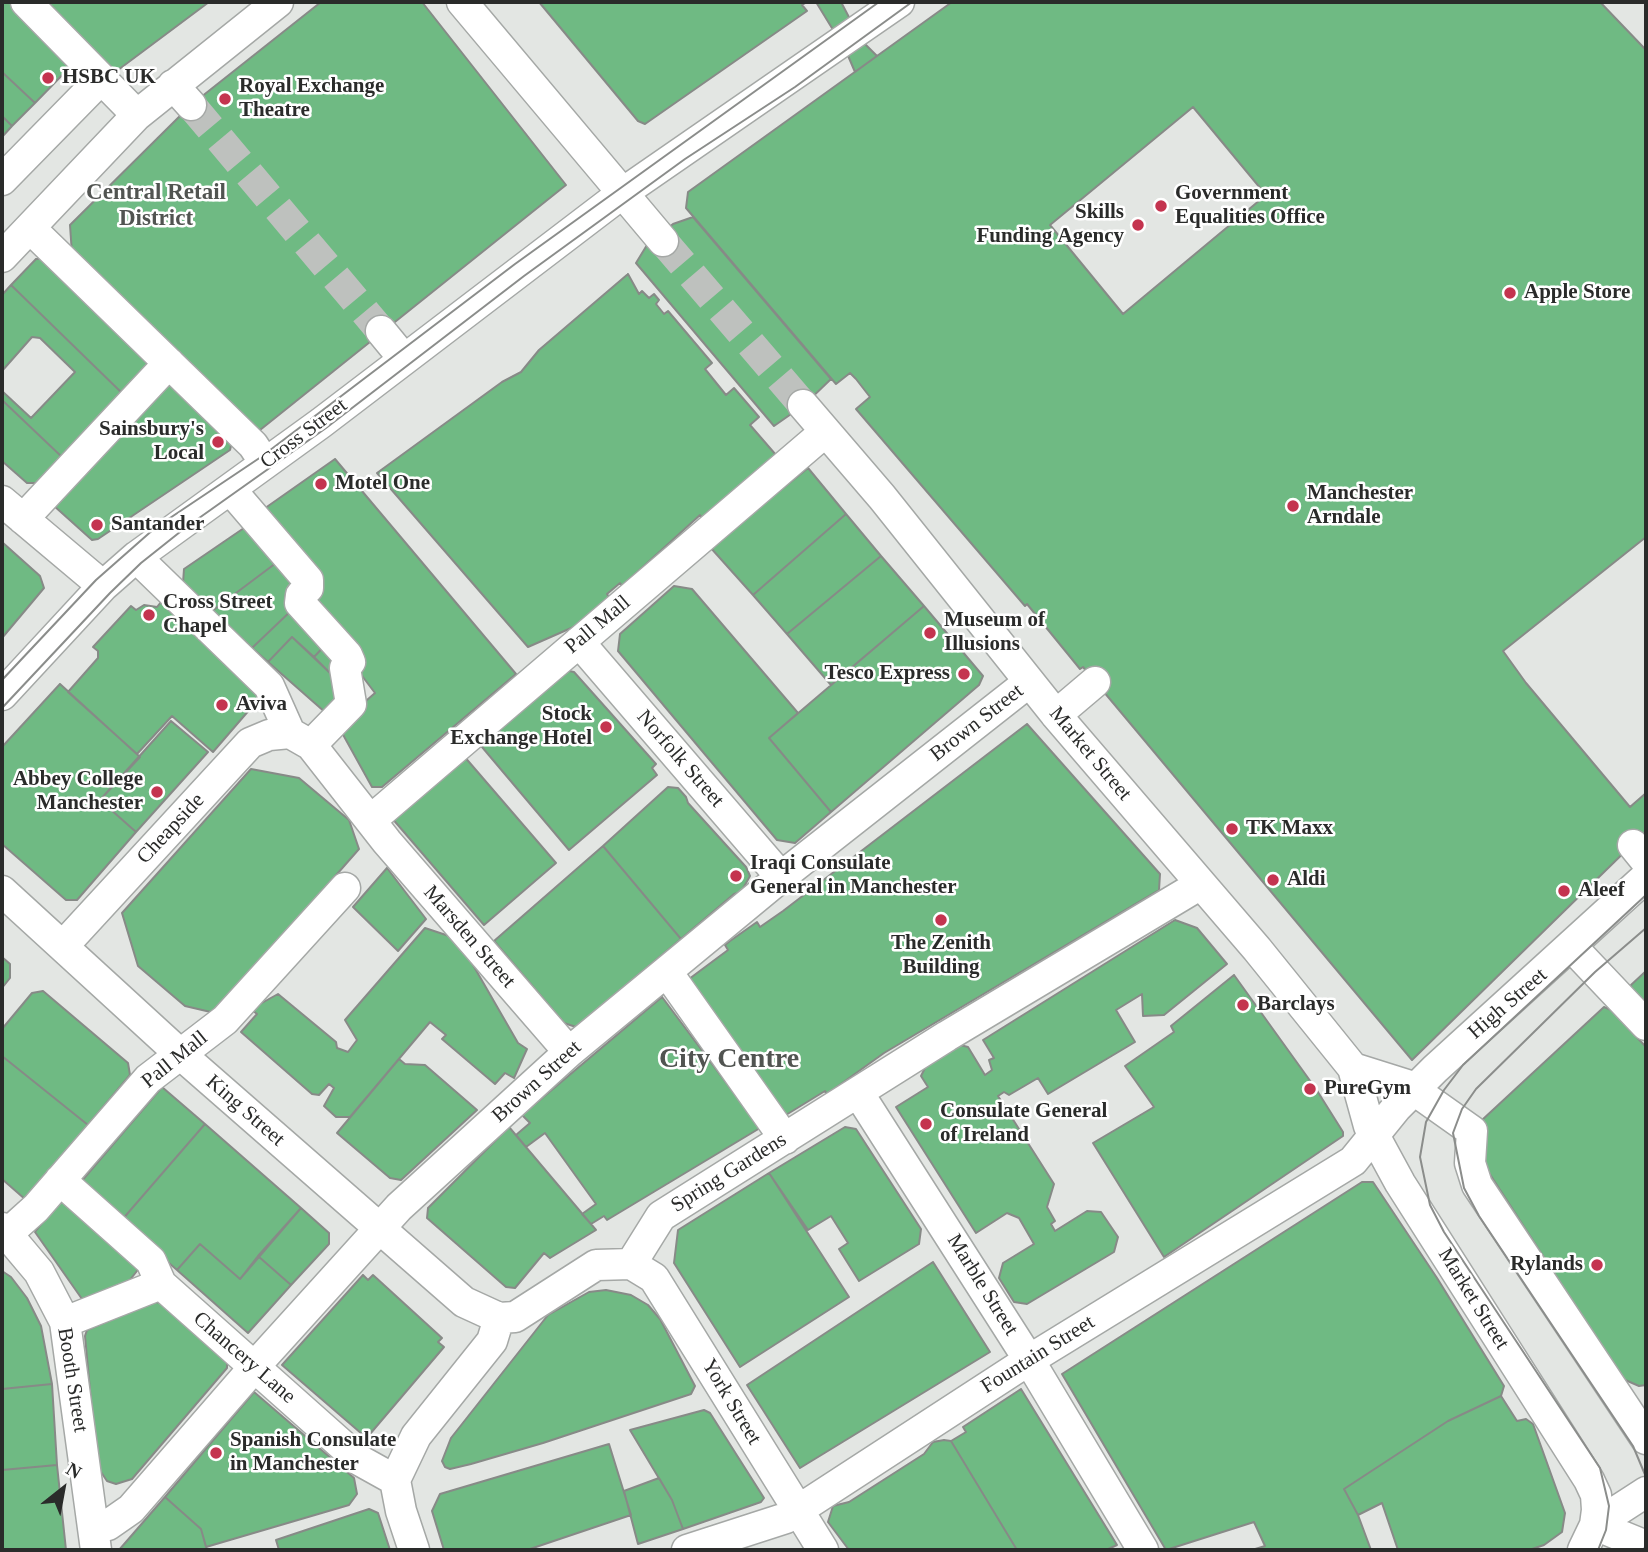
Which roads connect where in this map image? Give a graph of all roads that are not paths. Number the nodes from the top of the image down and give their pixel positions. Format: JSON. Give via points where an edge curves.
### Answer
{"nodes":[{"id":1,"x":26,"y":2,"type":"edge"},
{"id":2,"x":278,"y":2,"type":"edge"},
{"id":3,"x":462,"y":2,"type":"edge"},
{"id":4,"x":899,"y":2,"type":"edge"},
{"id":5,"x":101,"y":79,"type":"junction"},
{"id":6,"x":137,"y":115,"type":"junction"},
{"id":7,"x":2,"y":180,"type":"edge"},
{"id":8,"x":624,"y":192,"type":"junction"},
{"id":9,"x":30,"y":228,"type":"junction"},
{"id":10,"x":663,"y":240,"type":"tunnel mouth"},
{"id":11,"x":2,"y":257,"type":"edge"},
{"id":12,"x":381,"y":331,"type":"tunnel mouth"},
{"id":13,"x":404,"y":359,"type":"junction"},
{"id":14,"x":169,"y":363,"type":"junction"},
{"id":15,"x":803,"y":405,"type":"tunnel mouth"},
{"id":16,"x":825,"y":432,"type":"junction"},
{"id":17,"x":265,"y":463,"type":"junction"},
{"id":18,"x":230,"y":489,"type":"junction"},
{"id":19,"x":12,"y":510,"type":"edge"},
{"id":20,"x":136,"y":557,"type":"junction"},
{"id":21,"x":103,"y":586,"type":"junction"},
{"id":22,"x":579,"y":642,"type":"junction"},
{"id":23,"x":1095,"y":681,"type":"dead end"},
{"id":24,"x":1029,"y":682,"type":"junction"},
{"id":25,"x":2,"y":695,"type":"edge"},
{"id":26,"x":1056,"y":715,"type":"junction"},
{"id":27,"x":301,"y":739,"type":"junction"},
{"id":28,"x":370,"y":820,"type":"junction"},
{"id":29,"x":781,"y":877,"type":"junction"},
{"id":30,"x":1646,"y":877,"type":"edge"},
{"id":31,"x":1201,"y":884,"type":"junction"},
{"id":32,"x":345,"y":888,"type":"dead end"},
{"id":33,"x":2,"y":891,"type":"edge"},
{"id":34,"x":63,"y":946,"type":"junction"},
{"id":35,"x":1572,"y":947,"type":"junction"},
{"id":36,"x":667,"y":972,"type":"junction"},
{"id":37,"x":1646,"y":1025,"type":"edge"},
{"id":38,"x":569,"y":1052,"type":"junction"},
{"id":39,"x":179,"y":1053,"type":"junction"},
{"id":40,"x":1353,"y":1068,"type":"junction"},
{"id":41,"x":1414,"y":1089,"type":"junction"},
{"id":42,"x":859,"y":1094,"type":"junction"},
{"id":43,"x":1374,"y":1135,"type":"junction"},
{"id":44,"x":785,"y":1139,"type":"junction"},
{"id":45,"x":60,"y":1180,"type":"junction"},
{"id":46,"x":379,"y":1228,"type":"junction"},
{"id":47,"x":4,"y":1231,"type":"edge"},
{"id":48,"x":631,"y":1264,"type":"junction"},
{"id":49,"x":161,"y":1284,"type":"junction"},
{"id":50,"x":499,"y":1318,"type":"junction"},
{"id":51,"x":65,"y":1322,"type":"junction"},
{"id":52,"x":1030,"y":1360,"type":"junction"},
{"id":53,"x":254,"y":1367,"type":"junction"},
{"id":54,"x":1641,"y":1424,"type":"edge"},
{"id":55,"x":395,"y":1480,"type":"junction"},
{"id":56,"x":1646,"y":1492,"type":"edge"},
{"id":57,"x":797,"y":1510,"type":"junction"},
{"id":58,"x":1589,"y":1538,"type":"edge"},
{"id":59,"x":94,"y":1539,"type":"edge"},
{"id":60,"x":1646,"y":1546,"type":"edge"},
{"id":61,"x":414,"y":1550,"type":"edge"},
{"id":62,"x":687,"y":1550,"type":"edge"},
{"id":63,"x":822,"y":1550,"type":"edge"},
{"id":64,"x":1143,"y":1550,"type":"edge"}],
"edges":[{"from":1,"to":5,"type":"street"},
{"from":2,"to":6,"type":"street","via":[[182,95]]},
{"from":3,"to":8,"type":"street"},
{"from":4,"to":8,"type":"street","name":"Cross Street"},
{"from":5,"to":6,"type":"street"},
{"from":5,"to":7,"type":"street"},
{"from":6,"to":9,"type":"street"},
{"from":8,"to":10,"type":"street"},
{"from":8,"to":13,"type":"street","name":"Cross Street"},
{"from":9,"to":11,"type":"street"},
{"from":9,"to":14,"type":"street"},
{"from":12,"to":13,"type":"street"},
{"from":13,"to":17,"type":"street","name":"Cross Street"},
{"from":14,"to":17,"type":"street","via":[[253,445]]},
{"from":14,"to":19,"type":"street"},
{"from":15,"to":16,"type":"street","name":"Market Street"},
{"from":16,"to":22,"type":"street","name":"Pall Mall"},
{"from":16,"to":24,"type":"street","name":"Market Street"},
{"from":17,"to":18,"type":"street","name":"Cross Street"},
{"from":18,"to":20,"type":"street","name":"Cross Street"},
{"from":18,"to":27,"type":"street","via":[[308,580],[300,603],[350,662],[345,668],[351,704]]},
{"from":19,"to":21,"type":"street"},
{"from":20,"to":21,"type":"street","name":"Cross Street"},
{"from":20,"to":27,"type":"street","name":"Marsden Street","via":[[269,686]]},
{"from":21,"to":25,"type":"street","name":"Cross Street"},
{"from":22,"to":28,"type":"street","name":"Pall Mall"},
{"from":22,"to":29,"type":"street","name":"Norfolk Street"},
{"from":23,"to":26,"type":"street"},
{"from":24,"to":26,"type":"street","name":"Market Street"},
{"from":24,"to":29,"type":"street","name":"Brown Street"},
{"from":26,"to":31,"type":"street","name":"Market Street"},
{"from":27,"to":28,"type":"street","name":"Marsden Street"},
{"from":27,"to":34,"type":"street","name":"Cheapside","via":[[269,735],[250,743]]},
{"from":28,"to":38,"type":"street","name":"Marsden Street"},
{"from":29,"to":36,"type":"street","name":"Brown Street"},
{"from":30,"to":35,"type":"street","name":"High Street"},
{"from":31,"to":40,"type":"street","name":"Market Street"},
{"from":31,"to":42,"type":"street","name":"Spring Gardens"},
{"from":32,"to":39,"type":"street","name":"Pall Mall","via":[[225,1020]]},
{"from":33,"to":34,"type":"street","name":"King Street"},
{"from":34,"to":39,"type":"street","name":"King Street"},
{"from":35,"to":37,"type":"street"},
{"from":35,"to":41,"type":"street","name":"High Street"},
{"from":36,"to":38,"type":"street","name":"Brown Street"},
{"from":36,"to":44,"type":"street"},
{"from":38,"to":46,"type":"street","name":"Brown Street"},
{"from":39,"to":45,"type":"street","name":"Pall Mall","via":[[148,1079]]},
{"from":39,"to":46,"type":"street","name":"King Street"},
{"from":40,"to":41,"type":"street"},
{"from":40,"to":43,"type":"street","name":"Market Street"},
{"from":41,"to":43,"type":"street","name":"High Street"},
{"from":41,"to":54,"type":"street","via":[[1472,1131],[1470,1163],[1477,1185]]},
{"from":42,"to":44,"type":"street","name":"Spring Gardens"},
{"from":42,"to":52,"type":"street","name":"Marble Street"},
{"from":43,"to":52,"type":"street","name":"Fountain Street","via":[[1353,1161]]},
{"from":43,"to":58,"type":"street","name":"Market Street","via":[[1589,1480],[1596,1494]]},
{"from":44,"to":48,"type":"street","name":"Spring Gardens","via":[[661,1216]]},
{"from":45,"to":47,"type":"street","name":"Pall Mall"},
{"from":45,"to":49,"type":"street","name":"Chancery Lane","via":[[151,1261]]},
{"from":46,"to":50,"type":"street","name":"King Street","via":[[464,1302]]},
{"from":46,"to":53,"type":"street","name":"Brown Street"},
{"from":47,"to":51,"type":"street","name":"Booth Street","via":[[43,1278]]},
{"from":48,"to":50,"type":"street","via":[[596,1265],[515,1317]]},
{"from":48,"to":57,"type":"street","name":"York Street","via":[[654,1278]]},
{"from":49,"to":51,"type":"street"},
{"from":49,"to":53,"type":"street","name":"Chancery Lane"},
{"from":50,"to":55,"type":"street","via":[[492,1341],[416,1436]]},
{"from":51,"to":59,"type":"street","name":"Booth Street"},
{"from":52,"to":57,"type":"street","name":"Fountain Street"},
{"from":52,"to":64,"type":"street","name":"Marble Street"},
{"from":53,"to":55,"type":"street","name":"Chancery Lane","via":[[359,1460]]},
{"from":53,"to":59,"type":"street","name":"Brown Street","via":[[131,1509]]},
{"from":55,"to":61,"type":"street"},
{"from":56,"to":58,"type":"street"},
{"from":57,"to":62,"type":"street","name":"Fountain Street","via":[[779,1521]]},
{"from":57,"to":63,"type":"street","name":"York Street"},
{"from":58,"to":60,"type":"street"}]}
